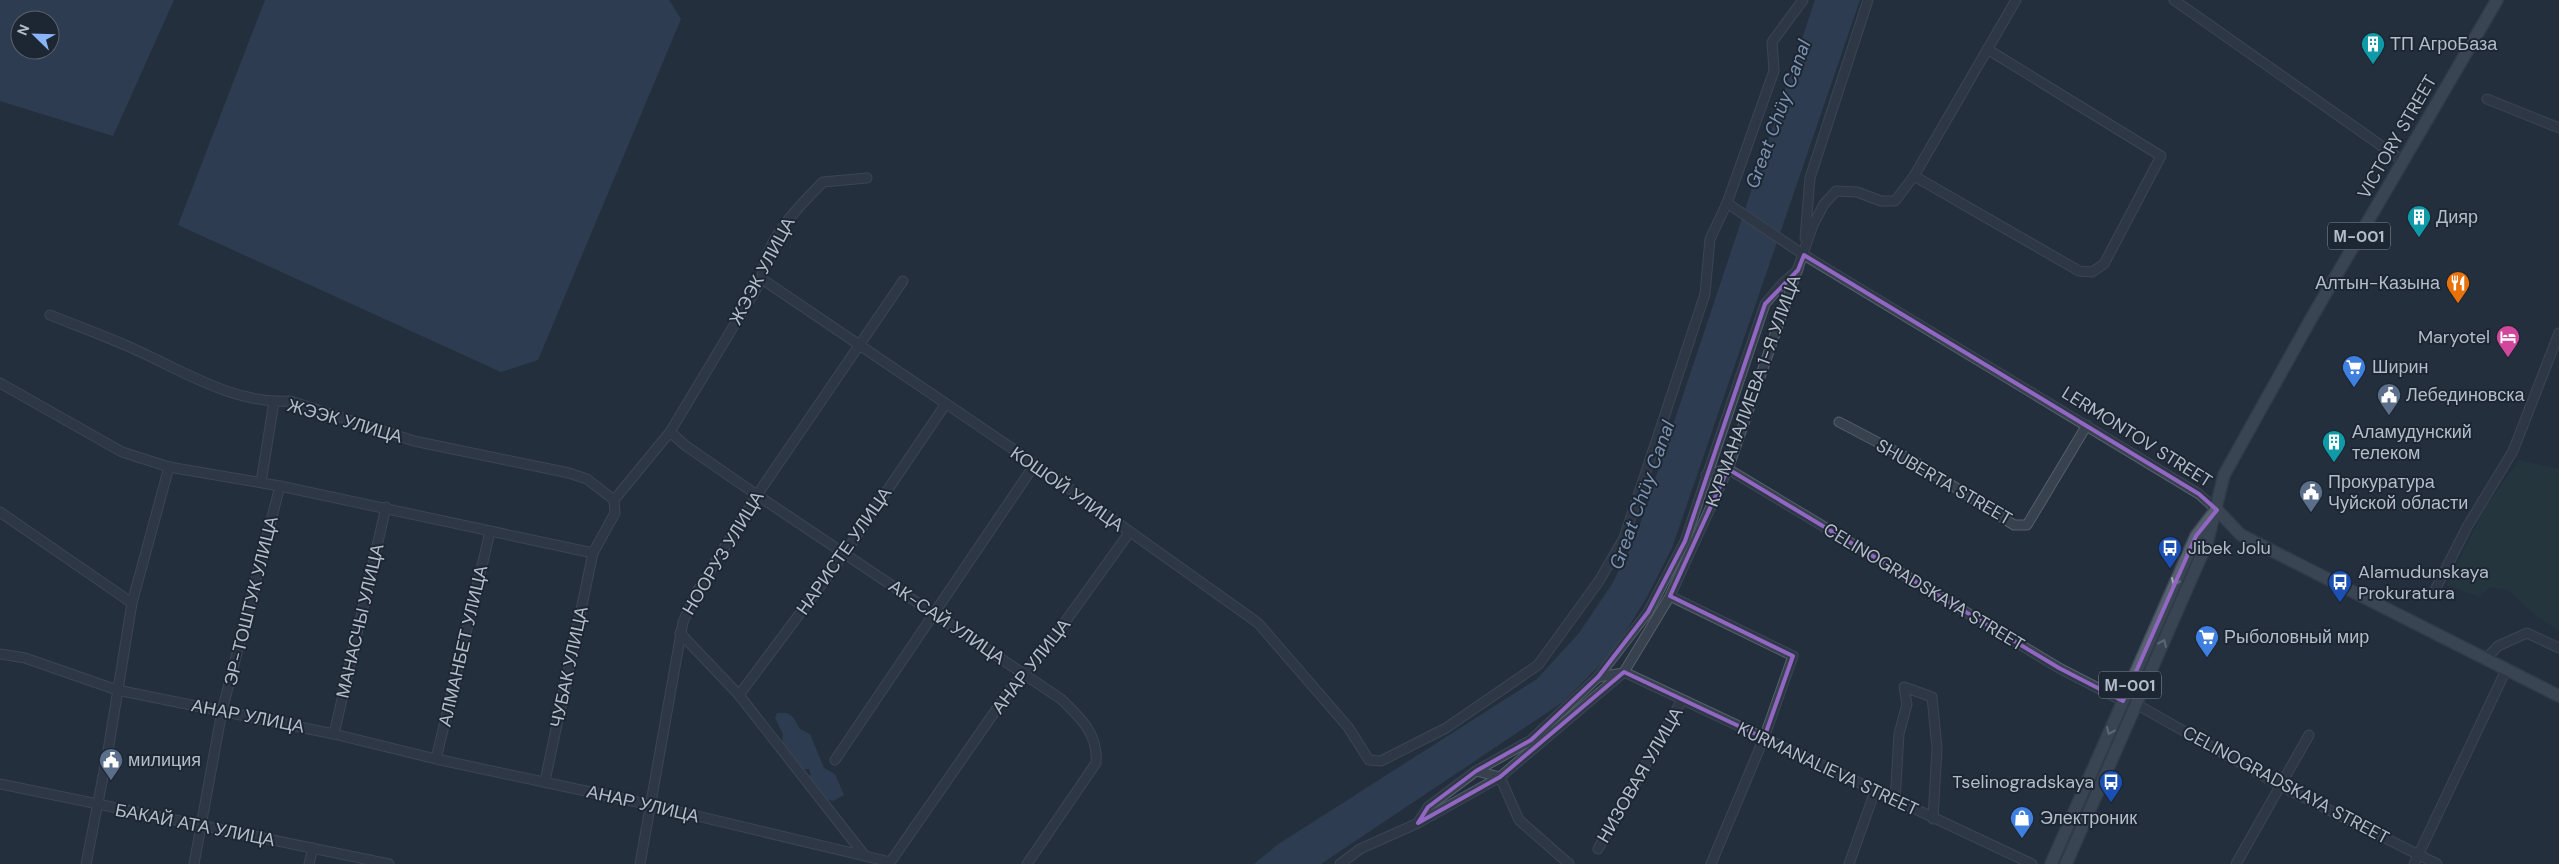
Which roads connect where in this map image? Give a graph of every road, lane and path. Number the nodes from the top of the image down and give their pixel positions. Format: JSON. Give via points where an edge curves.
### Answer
{"nodes":[{"id":1,"x":1803,"y":0,"type":"edge"},
{"id":2,"x":1868,"y":0,"type":"edge"},
{"id":3,"x":2016,"y":0,"type":"edge"},
{"id":4,"x":2174,"y":0,"type":"edge"},
{"id":5,"x":2497,"y":0,"type":"edge"},
{"id":6,"x":1987,"y":49,"type":"junction"},
{"id":7,"x":2487,"y":99,"type":"dead end"},
{"id":8,"x":2559,"y":128,"type":"edge"},
{"id":9,"x":2403,"y":161,"type":"junction"},
{"id":10,"x":1914,"y":176,"type":"junction"},
{"id":11,"x":867,"y":178,"type":"dead end"},
{"id":12,"x":1726,"y":203,"type":"junction"},
{"id":13,"x":1804,"y":256,"type":"junction"},
{"id":14,"x":1798,"y":270,"type":"junction"},
{"id":15,"x":762,"y":279,"type":"junction"},
{"id":16,"x":903,"y":282,"type":"dead end"},
{"id":17,"x":50,"y":316,"type":"dead end"},
{"id":18,"x":2559,"y":334,"type":"edge"},
{"id":19,"x":858,"y":345,"type":"junction"},
{"id":20,"x":0,"y":383,"type":"edge"},
{"id":21,"x":274,"y":402,"type":"junction"},
{"id":22,"x":945,"y":404,"type":"junction"},
{"id":23,"x":1839,"y":422,"type":"dead end"},
{"id":24,"x":2087,"y":425,"type":"junction"},
{"id":25,"x":670,"y":432,"type":"junction"},
{"id":26,"x":1035,"y":464,"type":"junction"},
{"id":27,"x":169,"y":468,"type":"junction"},
{"id":28,"x":1728,"y":469,"type":"junction"},
{"id":29,"x":1706,"y":476,"type":"junction"},
{"id":30,"x":261,"y":482,"type":"junction"},
{"id":31,"x":280,"y":486,"type":"junction"},
{"id":32,"x":757,"y":494,"type":"junction"},
{"id":33,"x":614,"y":500,"type":"junction"},
{"id":34,"x":386,"y":507,"type":"junction"},
{"id":35,"x":2217,"y":510,"type":"junction"},
{"id":36,"x":0,"y":512,"type":"edge"},
{"id":37,"x":490,"y":532,"type":"junction"},
{"id":38,"x":1129,"y":533,"type":"junction"},
{"id":39,"x":593,"y":552,"type":"junction"},
{"id":40,"x":845,"y":553,"type":"junction"},
{"id":41,"x":2433,"y":594,"type":"dead end"},
{"id":42,"x":1670,"y":596,"type":"junction"},
{"id":43,"x":132,"y":603,"type":"junction"},
{"id":44,"x":933,"y":614,"type":"junction"},
{"id":45,"x":680,"y":633,"type":"junction"},
{"id":46,"x":2559,"y":648,"type":"edge"},
{"id":47,"x":0,"y":654,"type":"edge"},
{"id":48,"x":2485,"y":660,"type":"junction"},
{"id":49,"x":2506,"y":670,"type":"junction"},
{"id":50,"x":1624,"y":672,"type":"junction"},
{"id":51,"x":1024,"y":674,"type":"junction"},
{"id":52,"x":1598,"y":677,"type":"junction"},
{"id":53,"x":117,"y":690,"type":"junction"},
{"id":54,"x":739,"y":695,"type":"junction"},
{"id":55,"x":2559,"y":696,"type":"edge"},
{"id":56,"x":1682,"y":700,"type":"junction"},
{"id":57,"x":2123,"y":701,"type":"junction"},
{"id":58,"x":2136,"y":704,"type":"junction"},
{"id":59,"x":222,"y":711,"type":"junction"},
{"id":60,"x":334,"y":734,"type":"junction"},
{"id":61,"x":2309,"y":735,"type":"dead end"},
{"id":62,"x":1764,"y":738,"type":"junction"},
{"id":63,"x":436,"y":760,"type":"junction"},
{"id":64,"x":835,"y":760,"type":"dead end"},
{"id":65,"x":1476,"y":772,"type":"junction"},
{"id":66,"x":1500,"y":777,"type":"junction"},
{"id":67,"x":545,"y":781,"type":"junction"},
{"id":68,"x":0,"y":784,"type":"edge"},
{"id":69,"x":2280,"y":786,"type":"junction"},
{"id":70,"x":1875,"y":791,"type":"junction"},
{"id":71,"x":1895,"y":801,"type":"junction"},
{"id":72,"x":98,"y":805,"type":"junction"},
{"id":73,"x":650,"y":805,"type":"junction"},
{"id":74,"x":1933,"y":819,"type":"junction"},
{"id":75,"x":1418,"y":824,"type":"junction"},
{"id":76,"x":202,"y":825,"type":"junction"},
{"id":77,"x":313,"y":848,"type":"junction"},
{"id":78,"x":1598,"y":849,"type":"dead end"},
{"id":79,"x":2419,"y":854,"type":"junction"},
{"id":80,"x":865,"y":856,"type":"junction"},
{"id":81,"x":890,"y":863,"type":"edge"},
{"id":82,"x":86,"y":864,"type":"edge"},
{"id":83,"x":194,"y":864,"type":"edge"},
{"id":84,"x":309,"y":864,"type":"edge"},
{"id":85,"x":389,"y":864,"type":"edge"},
{"id":86,"x":640,"y":864,"type":"edge"},
{"id":87,"x":1027,"y":864,"type":"edge"},
{"id":88,"x":1340,"y":864,"type":"edge"},
{"id":89,"x":1569,"y":864,"type":"edge"},
{"id":90,"x":1711,"y":864,"type":"edge"},
{"id":91,"x":1849,"y":864,"type":"edge"},
{"id":92,"x":2032,"y":864,"type":"edge"},
{"id":93,"x":2051,"y":864,"type":"edge"},
{"id":94,"x":2066,"y":864,"type":"edge"},
{"id":95,"x":2236,"y":864,"type":"edge"},
{"id":96,"x":2414,"y":864,"type":"edge"},
{"id":97,"x":2437,"y":864,"type":"edge"}],
"edges":[{"from":1,"to":12,"type":"street","via":[[1772,42],[1774,71]]},
{"from":2,"to":13,"type":"street","via":[[1810,178]]},
{"from":3,"to":6,"type":"street"},
{"from":4,"to":9,"type":"street"},
{"from":5,"to":9,"type":"main road","name":"VICTORY STREET","number":"М-001"},
{"from":6,"to":10,"type":"street"},
{"from":6,"to":10,"type":"street","via":[[2162,156],[2104,264],[2092,272],[2079,271]]},
{"from":7,"to":8,"type":"street"},
{"from":9,"to":35,"type":"main road","name":"VICTORY STREET","number":"М-001","via":[[2224,475]]},
{"from":10,"to":13,"type":"street","via":[[1895,202],[1881,201],[1857,192],[1836,191],[1824,204],[1813,225]]},
{"from":11,"to":15,"type":"street","name":"ЖЭЭК УЛИЦА","via":[[823,182],[792,214],[763,263]]},
{"from":12,"to":13,"type":"street","name":"LERMONTOV STREET"},
{"from":12,"to":38,"type":"street","name":"КОШОЙ УЛИЦА","via":[[1710,239],[1705,294],[1624,538],[1599,581],[1538,665],[1446,728],[1381,761],[1369,760],[1348,726],[1258,623]]},
{"from":13,"to":14,"type":"street","name":"КУРМАНАЛИЕВА 1-Я УЛИЦА"},
{"from":13,"to":24,"type":"street","name":"LERMONTOV STREET"},
{"from":14,"to":28,"type":"street","name":"КУРМАНАЛИЕВА 1-Я УЛИЦА"},
{"from":14,"to":29,"type":"street","via":[[1765,304]]},
{"from":15,"to":19,"type":"street","name":"КОШОЙ УЛИЦА"},
{"from":15,"to":25,"type":"street","name":"ЖЭЭК УЛИЦА"},
{"from":16,"to":19,"type":"street","name":"НООРУЗ УЛИЦА"},
{"from":17,"to":21,"type":"street","name":"ЖЭЭК УЛИЦА","via":[[126,345],[211,386]]},
{"from":18,"to":41,"type":"street","via":[[2513,451],[2467,528]]},
{"from":19,"to":22,"type":"street","name":"КОШОЙ УЛИЦА"},
{"from":19,"to":32,"type":"street","name":"НООРУЗ УЛИЦА"},
{"from":20,"to":27,"type":"street","via":[[122,452]]},
{"from":21,"to":30,"type":"street"},
{"from":21,"to":33,"type":"street","name":"ЖЭЭК УЛИЦА","via":[[290,401],[414,441],[569,473],[587,479]]},
{"from":22,"to":26,"type":"street","name":"КОШОЙ УЛИЦА"},
{"from":22,"to":40,"type":"street","name":"НАРИСТЕ УЛИЦА"},
{"from":23,"to":24,"type":"street","name":"SHUBERTA STREET","via":[[1917,463],[2014,525],[2027,525]]},
{"from":24,"to":35,"type":"street","name":"LERMONTOV STREET","via":[[2199,494]]},
{"from":25,"to":32,"type":"street","name":"АК-САЙ УЛИЦА"},
{"from":25,"to":33,"type":"street","name":"ЖЭЭК УЛИЦА"},
{"from":26,"to":38,"type":"street","name":"КОШОЙ УЛИЦА"},
{"from":26,"to":44,"type":"street"},
{"from":27,"to":30,"type":"street"},
{"from":27,"to":43,"type":"street"},
{"from":28,"to":29,"type":"street"},
{"from":28,"to":42,"type":"street","name":"КУРМАНАЛИЕВА 1-Я УЛИЦА"},
{"from":28,"to":57,"type":"street","name":"CELINOGRADSKAYA STREET","via":[[2058,668]]},
{"from":29,"to":52,"type":"street","via":[[1685,541],[1652,604]]},
{"from":30,"to":31,"type":"street"},
{"from":31,"to":34,"type":"street"},
{"from":31,"to":59,"type":"street","name":"ЭР-ТОШТУК УЛИЦА"},
{"from":32,"to":40,"type":"street","name":"АК-САЙ УЛИЦА"},
{"from":32,"to":45,"type":"street","name":"НООРУЗ УЛИЦА","via":[[698,590]]},
{"from":33,"to":39,"type":"street","name":"ЖЭЭК УЛИЦА","via":[[615,513]]},
{"from":34,"to":37,"type":"street"},
{"from":34,"to":60,"type":"street","name":"МАНАСЧЫ УЛИЦА"},
{"from":35,"to":48,"type":"main road","name":"LERMONTOV STREET","via":[[2241,536]]},
{"from":35,"to":57,"type":"main road","number":"М-001","one_way":true,"via":[[2196,536]]},
{"from":58,"to":35,"type":"main road","number":"М-001","one_way":true,"via":[[2207,543]]},
{"from":36,"to":43,"type":"street"},
{"from":37,"to":39,"type":"street"},
{"from":37,"to":63,"type":"street","name":"АЛМАНБЕТ УЛИЦА"},
{"from":38,"to":51,"type":"street","name":"АНАР УЛИЦА"},
{"from":39,"to":67,"type":"street","name":"ЧУБАК УЛИЦА"},
{"from":40,"to":44,"type":"street","name":"АК-САЙ УЛИЦА"},
{"from":40,"to":54,"type":"street","name":"НАРИСТЕ УЛИЦА"},
{"from":42,"to":50,"type":"street","name":"КУРМАНАЛИЕВА 1-Я УЛИЦА"},
{"from":42,"to":62,"type":"street","via":[[1793,656]]},
{"from":43,"to":53,"type":"street"},
{"from":44,"to":51,"type":"street","name":"АК-САЙ УЛИЦА"},
{"from":44,"to":64,"type":"street"},
{"from":45,"to":54,"type":"street"},
{"from":45,"to":73,"type":"street","name":"НООРУЗ УЛИЦА"},
{"from":46,"to":48,"type":"street","via":[[2527,632],[2498,646]]},
{"from":47,"to":53,"type":"street","name":"АНАР УЛИЦА","via":[[25,658]]},
{"from":48,"to":49,"type":"main road","name":"LERMONTOV STREET"},
{"from":49,"to":55,"type":"main road","name":"LERMONTOV STREET"},
{"from":49,"to":79,"type":"street"},
{"from":50,"to":52,"type":"street"},
{"from":50,"to":56,"type":"street","name":"KURMANALIEVA STREET"},
{"from":50,"to":66,"type":"street","name":"КУРМАНАЛИЕВА 1-Я УЛИЦА"},
{"from":51,"to":81,"type":"street","name":"АНАР УЛИЦА"},
{"from":51,"to":87,"type":"street","name":"АК-САЙ УЛИЦА","via":[[1061,699],[1082,720],[1097,751],[1096,763]]},
{"from":52,"to":65,"type":"street","via":[[1531,740]]},
{"from":53,"to":59,"type":"street","name":"АНАР УЛИЦА"},
{"from":53,"to":72,"type":"street"},
{"from":54,"to":80,"type":"street"},
{"from":56,"to":62,"type":"street","name":"KURMANALIEVA STREET"},
{"from":56,"to":78,"type":"street","name":"НИЗОВАЯ УЛИЦА"},
{"from":57,"to":93,"type":"main road","number":"М-001","one_way":true},
{"from":58,"to":69,"type":"street","name":"CELINOGRADSKAYA STREET"},
{"from":58,"to":94,"type":"main road","number":"М-001"},
{"from":59,"to":60,"type":"street","name":"АНАР УЛИЦА"},
{"from":59,"to":76,"type":"street","name":"ЭР-ТОШТУК УЛИЦА"},
{"from":60,"to":63,"type":"street","name":"АНАР УЛИЦА"},
{"from":61,"to":69,"type":"street"},
{"from":62,"to":70,"type":"street","name":"KURMANALIEVA STREET"},
{"from":62,"to":90,"type":"street"},
{"from":63,"to":67,"type":"street","name":"АНАР УЛИЦА"},
{"from":65,"to":66,"type":"street"},
{"from":65,"to":75,"type":"street","via":[[1428,807]]},
{"from":66,"to":75,"type":"street","name":"КУРМАНАЛИЕВА 1-Я УЛИЦА"},
{"from":66,"to":89,"type":"street","via":[[1519,820]]},
{"from":67,"to":73,"type":"street","name":"АНАР УЛИЦА"},
{"from":68,"to":72,"type":"street","name":"БАКАЙ АТА УЛИЦА"},
{"from":69,"to":79,"type":"street","name":"CELINOGRADSKAYA STREET"},
{"from":69,"to":95,"type":"street"},
{"from":70,"to":71,"type":"street","name":"KURMANALIEVA STREET"},
{"from":70,"to":91,"type":"street"},
{"from":71,"to":74,"type":"street","name":"KURMANALIEVA STREET"},
{"from":71,"to":74,"type":"street","via":[[1899,734],[1907,704],[1904,687],[1932,697],[1937,748]]},
{"from":72,"to":76,"type":"street","name":"БАКАЙ АТА УЛИЦА"},
{"from":72,"to":82,"type":"street"},
{"from":73,"to":80,"type":"street","name":"АНАР УЛИЦА"},
{"from":73,"to":86,"type":"street","name":"НООРУЗ УЛИЦА"},
{"from":74,"to":92,"type":"street","name":"KURMANALIEVA STREET"},
{"from":75,"to":88,"type":"street","name":"КУРМАНАЛИЕВА 1-Я УЛИЦА","via":[[1360,849]]},
{"from":76,"to":77,"type":"street","name":"БАКАЙ АТА УЛИЦА"},
{"from":76,"to":83,"type":"street","name":"ЭР-ТОШТУК УЛИЦА"},
{"from":77,"to":84,"type":"street"},
{"from":77,"to":85,"type":"street","name":"БАКАЙ АТА УЛИЦА"},
{"from":79,"to":96,"type":"street"},
{"from":79,"to":97,"type":"street","name":"CELINOGRADSKAYA STREET"},
{"from":80,"to":81,"type":"street","name":"АНАР УЛИЦА"}]}
